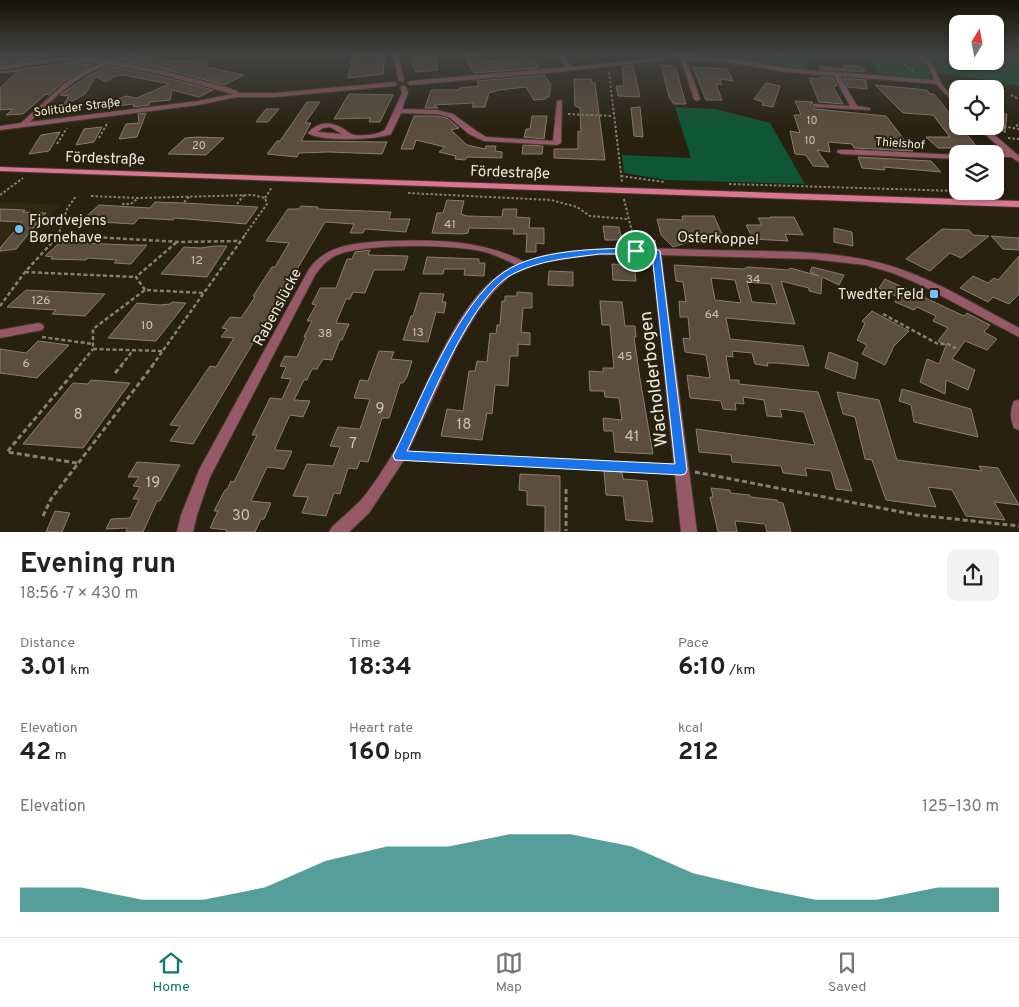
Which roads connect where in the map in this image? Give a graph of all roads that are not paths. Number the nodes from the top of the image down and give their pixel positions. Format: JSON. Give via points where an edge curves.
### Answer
{"nodes":[{"id":1,"x":75,"y":80,"type":"edge"},
{"id":2,"x":190,"y":80,"type":"edge"},
{"id":3,"x":402,"y":80,"type":"edge"},
{"id":4,"x":447,"y":80,"type":"edge"},
{"id":5,"x":690,"y":80,"type":"edge"},
{"id":6,"x":839,"y":80,"type":"edge"},
{"id":7,"x":908,"y":80,"type":"edge"},
{"id":8,"x":938,"y":82,"type":"joint"},
{"id":9,"x":403,"y":84,"type":"junction"},
{"id":10,"x":237,"y":95,"type":"junction"},
{"id":11,"x":949,"y":95,"type":"edge"},
{"id":12,"x":697,"y":99,"type":"dead end"},
{"id":13,"x":560,"y":101,"type":"dead end"},
{"id":14,"x":815,"y":104,"type":"dead end"},
{"id":15,"x":855,"y":108,"type":"junction"},
{"id":16,"x":868,"y":109,"type":"dead end"},
{"id":17,"x":398,"y":111,"type":"junction"},
{"id":18,"x":23,"y":125,"type":"junction"},
{"id":19,"x":0,"y":128,"type":"edge"},
{"id":20,"x":348,"y":135,"type":"dead end"},
{"id":21,"x":989,"y":135,"type":"edge"},
{"id":22,"x":840,"y":152,"type":"dead end"},
{"id":23,"x":949,"y":156,"type":"edge"},
{"id":24,"x":1016,"y":158,"type":"edge"},
{"id":25,"x":0,"y":169,"type":"edge"},
{"id":26,"x":1019,"y":204,"type":"edge"},
{"id":27,"x":656,"y":251,"type":"junction"},
{"id":28,"x":524,"y":265,"type":"junction"},
{"id":29,"x":38,"y":328,"type":"dead end"},
{"id":30,"x":1019,"y":333,"type":"edge"},
{"id":31,"x":0,"y":334,"type":"edge"},
{"id":32,"x":1019,"y":405,"type":"edge"},
{"id":33,"x":1019,"y":424,"type":"edge"},
{"id":34,"x":185,"y":532,"type":"edge"},
{"id":35,"x":336,"y":532,"type":"edge"},
{"id":36,"x":689,"y":532,"type":"edge"}],
"edges":[{"from":1,"to":18,"type":"street"},
{"from":2,"to":10,"type":"street","via":[[227,89]]},
{"from":3,"to":9,"type":"street"},
{"from":4,"to":9,"type":"street","name":"Solitüder Straße"},
{"from":5,"to":12,"type":"street"},
{"from":6,"to":15,"type":"street"},
{"from":7,"to":8,"type":"street","name":"Solitüder Straße"},
{"from":8,"to":11,"type":"street"},
{"from":9,"to":10,"type":"street","name":"Solitüder Straße","via":[[275,95]]},
{"from":9,"to":17,"type":"street","via":[[405,93]]},
{"from":10,"to":18,"type":"street","name":"Solitüder Straße","via":[[198,103]]},
{"from":13,"to":17,"type":"street","via":[[557,143],[484,139],[451,115]]},
{"from":14,"to":15,"type":"street"},
{"from":15,"to":16,"type":"street"},
{"from":17,"to":20,"type":"street","via":[[392,127],[383,134]]},
{"from":18,"to":19,"type":"street","name":"Solitüder Straße"},
{"from":21,"to":24,"type":"street"},
{"from":22,"to":23,"type":"street","name":"Thielshof"},
{"from":25,"to":26,"type":"main road","name":"Fördestraße"},
{"from":27,"to":28,"type":"street","name":"Osterkoppel","via":[[562,255]]},
{"from":27,"to":30,"type":"street","name":"Osterkoppel","via":[[812,256],[865,262],[923,282]]},
{"from":27,"to":36,"type":"street","name":"Wacholderbogen"},
{"from":28,"to":34,"type":"street","name":"Rabenslücke","via":[[484,249],[373,244],[351,246],[320,261],[204,475]]},
{"from":28,"to":35,"type":"street","name":"Osterkoppel","via":[[507,273],[474,308],[452,345],[399,456],[364,508]]},
{"from":29,"to":31,"type":"street"},
{"from":32,"to":33,"type":"street"}]}
